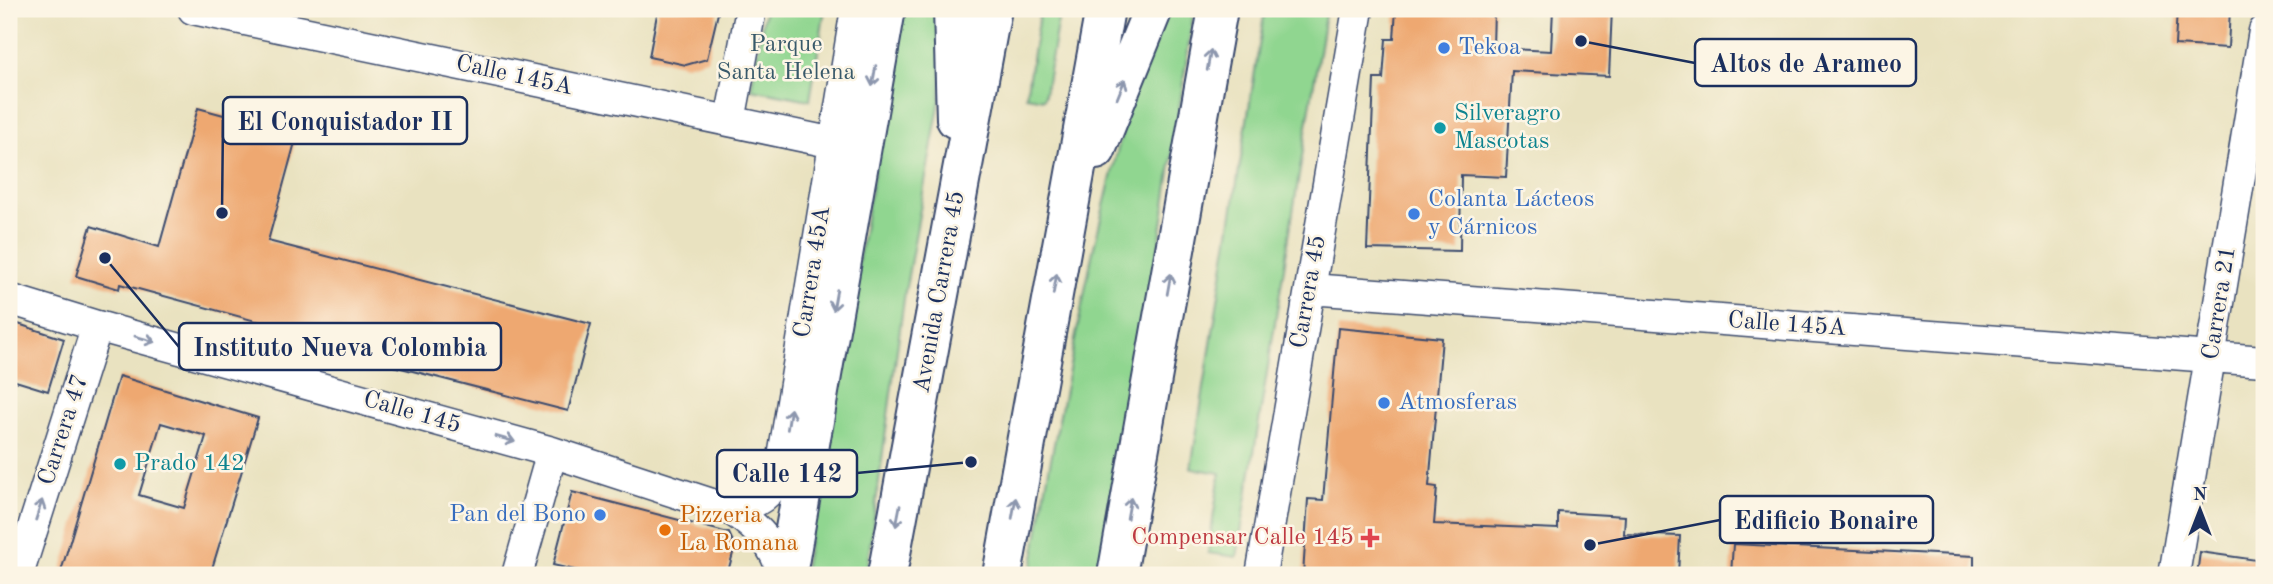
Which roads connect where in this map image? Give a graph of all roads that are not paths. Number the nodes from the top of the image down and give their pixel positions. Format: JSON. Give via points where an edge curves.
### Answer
{"nodes":[{"id":1,"x":193,"y":9,"type":"edge"},
{"id":2,"x":751,"y":9,"type":"edge"},
{"id":3,"x":856,"y":9,"type":"edge"},
{"id":4,"x":886,"y":9,"type":"edge"},
{"id":5,"x":953,"y":9,"type":"edge"},
{"id":6,"x":992,"y":9,"type":"edge"},
{"id":7,"x":1105,"y":9,"type":"edge"},
{"id":8,"x":1153,"y":9,"type":"edge"},
{"id":9,"x":1218,"y":9,"type":"edge"},
{"id":10,"x":1358,"y":9,"type":"edge"},
{"id":11,"x":2264,"y":31,"type":"edge"},
{"id":12,"x":730,"y":121,"type":"junction"},
{"id":13,"x":834,"y":143,"type":"junction"},
{"id":14,"x":958,"y":195,"type":"junction"},
{"id":15,"x":1067,"y":220,"type":"junction"},
{"id":16,"x":1310,"y":289,"type":"junction"},
{"id":17,"x":9,"y":299,"type":"edge"},
{"id":18,"x":97,"y":326,"type":"junction"},
{"id":19,"x":2211,"y":357,"type":"junction"},
{"id":20,"x":2264,"y":361,"type":"edge"},
{"id":21,"x":552,"y":452,"type":"junction"},
{"id":22,"x":733,"y":511,"type":"junction"},
{"id":23,"x":18,"y":575,"type":"edge"},
{"id":24,"x":517,"y":575,"type":"edge"},
{"id":25,"x":785,"y":575,"type":"edge"},
{"id":26,"x":887,"y":575,"type":"edge"},
{"id":27,"x":1002,"y":575,"type":"edge"},
{"id":28,"x":1117,"y":575,"type":"edge"},
{"id":29,"x":1261,"y":575,"type":"edge"},
{"id":30,"x":2174,"y":575,"type":"edge"}],
"edges":[{"from":1,"to":12,"type":"street","name":"Calle 145A"},
{"from":2,"to":12,"type":"street"},
{"from":3,"to":13,"type":"street","name":"Carrera 45A"},
{"from":4,"to":25,"type":"highway","one_way":true},
{"from":5,"to":14,"type":"highway"},
{"from":6,"to":14,"type":"highway","name":"Avenida Carrera 45"},
{"from":7,"to":15,"type":"highway"},
{"from":15,"to":8,"type":"highway","one_way":true},
{"from":28,"to":9,"type":"highway","one_way":true},
{"from":10,"to":16,"type":"street","name":"Carrera 45"},
{"from":11,"to":19,"type":"street","name":"Carrera 21"},
{"from":12,"to":13,"type":"street","name":"Calle 145A"},
{"from":22,"to":13,"type":"street","name":"Carrera 45A","one_way":true,"via":[[762,499],[781,470]]},
{"from":14,"to":26,"type":"highway","name":"Avenida Carrera 45","one_way":true},
{"from":27,"to":15,"type":"highway","one_way":true},
{"from":16,"to":19,"type":"street","name":"Calle 145A"},
{"from":16,"to":29,"type":"street","name":"Carrera 45"},
{"from":17,"to":18,"type":"street","name":"Calle 145"},
{"from":18,"to":21,"type":"street","name":"Calle 145","one_way":true},
{"from":23,"to":18,"type":"street","name":"Carrera 47","one_way":true},
{"from":19,"to":20,"type":"street","name":"Calle 145A"},
{"from":19,"to":30,"type":"street","name":"Carrera 21"},
{"from":21,"to":22,"type":"street","name":"Calle 145"},
{"from":21,"to":24,"type":"street"},
{"from":22,"to":25,"type":"street","name":"Calle 145","via":[[769,543]]}]}
